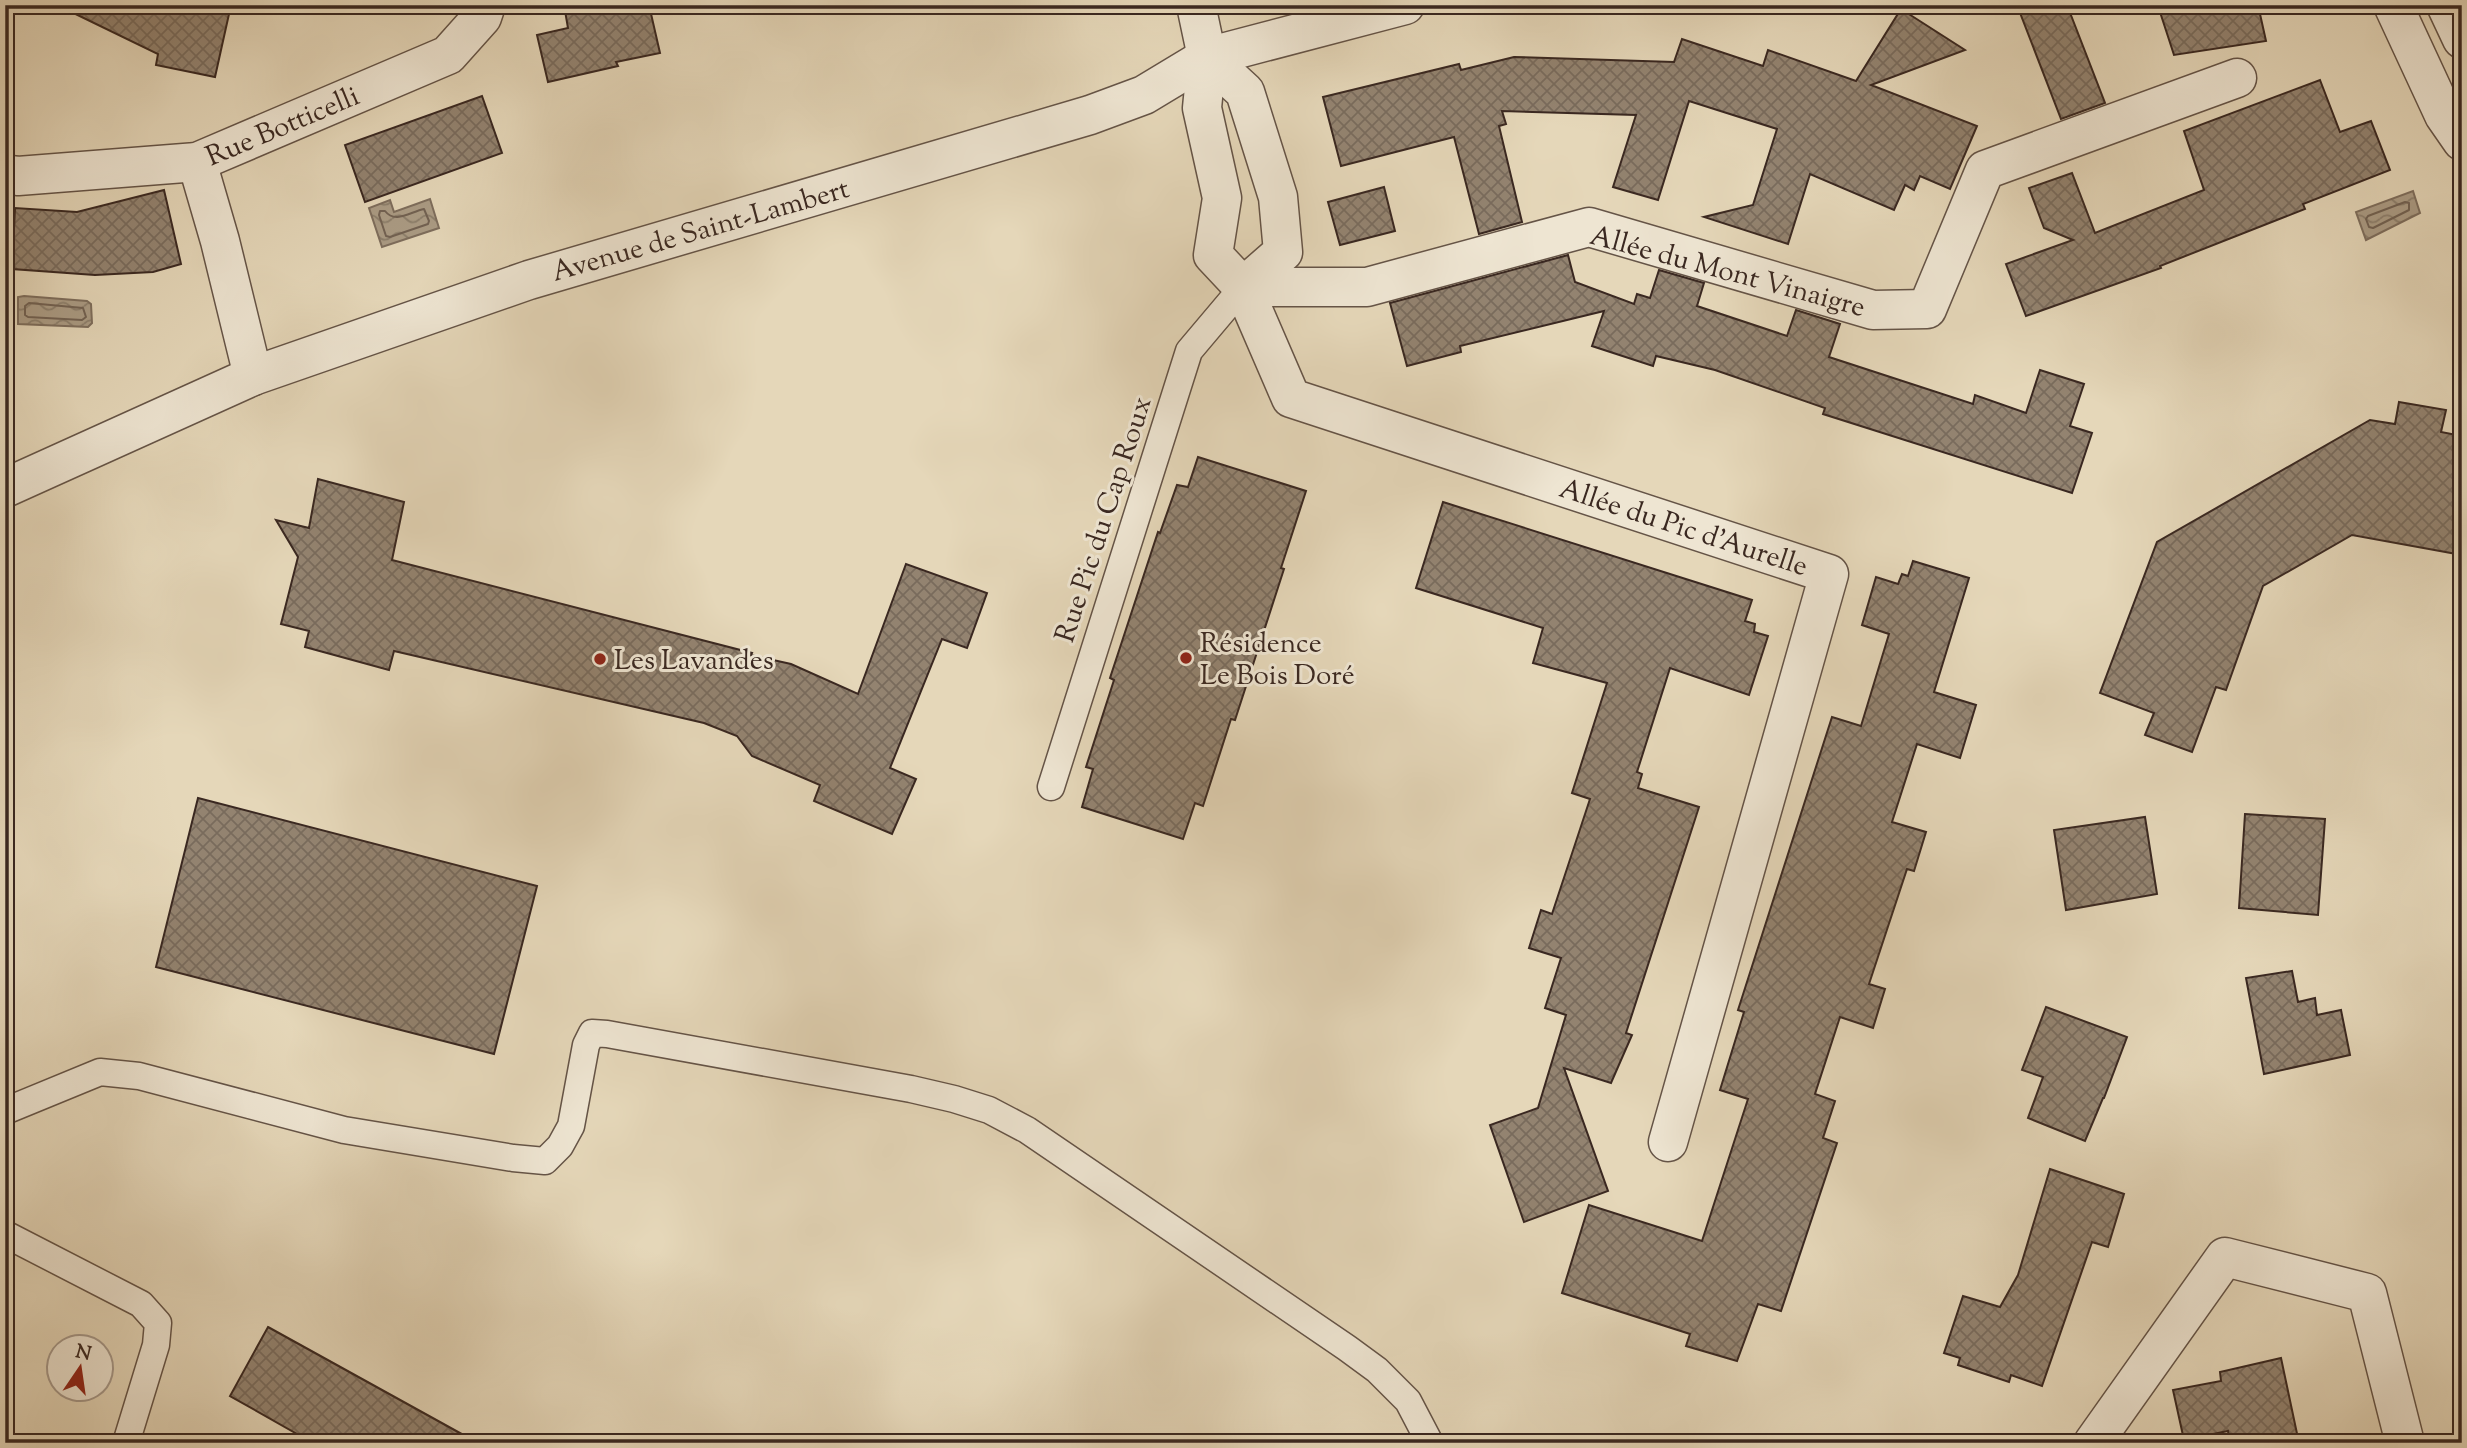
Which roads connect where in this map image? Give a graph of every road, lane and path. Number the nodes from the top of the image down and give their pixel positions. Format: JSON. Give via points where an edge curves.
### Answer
{"nodes":[{"id":1,"x":486,"y":5,"type":"edge"},
{"id":2,"x":1196,"y":5,"type":"edge"},
{"id":3,"x":1405,"y":5,"type":"edge"},
{"id":4,"x":2393,"y":5,"type":"edge"},
{"id":5,"x":2446,"y":5,"type":"edge"},
{"id":6,"x":2462,"y":39,"type":"edge"},
{"id":7,"x":1207,"y":57,"type":"junction"},
{"id":8,"x":2237,"y":78,"type":"dead end"},
{"id":9,"x":2462,"y":141,"type":"edge"},
{"id":10,"x":197,"y":162,"type":"junction"},
{"id":11,"x":5,"y":174,"type":"edge"},
{"id":12,"x":1243,"y":287,"type":"junction"},
{"id":13,"x":253,"y":376,"type":"junction"},
{"id":14,"x":5,"y":488,"type":"edge"},
{"id":15,"x":1051,"y":787,"type":"dead end"},
{"id":16,"x":5,"y":1111,"type":"edge"},
{"id":17,"x":1668,"y":1142,"type":"dead end"},
{"id":18,"x":5,"y":1234,"type":"edge"},
{"id":19,"x":126,"y":1443,"type":"edge"},
{"id":20,"x":1430,"y":1443,"type":"edge"},
{"id":21,"x":2093,"y":1443,"type":"edge"},
{"id":22,"x":2405,"y":1443,"type":"edge"}],
"edges":[{"from":1,"to":10,"type":"street","name":"Rue Botticelli","via":[[482,17],[448,55]]},
{"from":2,"to":7,"type":"street"},
{"from":3,"to":7,"type":"street","name":"Avenue de Saint-Lambert"},
{"from":4,"to":9,"type":"street","via":[[2444,115]]},
{"from":5,"to":6,"type":"street"},
{"from":7,"to":12,"type":"street","name":"Allée du Pic d'Aurelle","via":[[1202,108],[1222,198],[1213,255]]},
{"from":7,"to":12,"type":"street","via":[[1245,92],[1278,197],[1283,252]]},
{"from":7,"to":13,"type":"street","name":"Avenue de Saint-Lambert","via":[[1144,95],[1090,114],[529,279]]},
{"from":8,"to":12,"type":"street","name":"Allée du Mont Vinaigre","via":[[1985,170],[1927,309],[1873,310],[1589,227],[1367,287]]},
{"from":10,"to":11,"type":"street","name":"Rue Botticelli"},
{"from":10,"to":13,"type":"street"},
{"from":12,"to":15,"type":"lane","name":"Rue Pic du Cap Roux","via":[[1189,351]]},
{"from":12,"to":17,"type":"street","name":"Allée du Pic d'Aurelle","via":[[1291,398],[1829,573]]},
{"from":13,"to":14,"type":"street","name":"Avenue de Saint-Lambert"},
{"from":16,"to":20,"type":"lane","via":[[100,1072],[126,1074],[344,1130],[545,1161],[561,1146],[571,1126],[592,1034],[954,1099],[989,1110],[1027,1130],[1347,1348],[1408,1401]]},
{"from":18,"to":19,"type":"lane","via":[[141,1304],[158,1323],[156,1345]]},
{"from":21,"to":22,"type":"street","via":[[2225,1257],[2367,1293]]}]}
